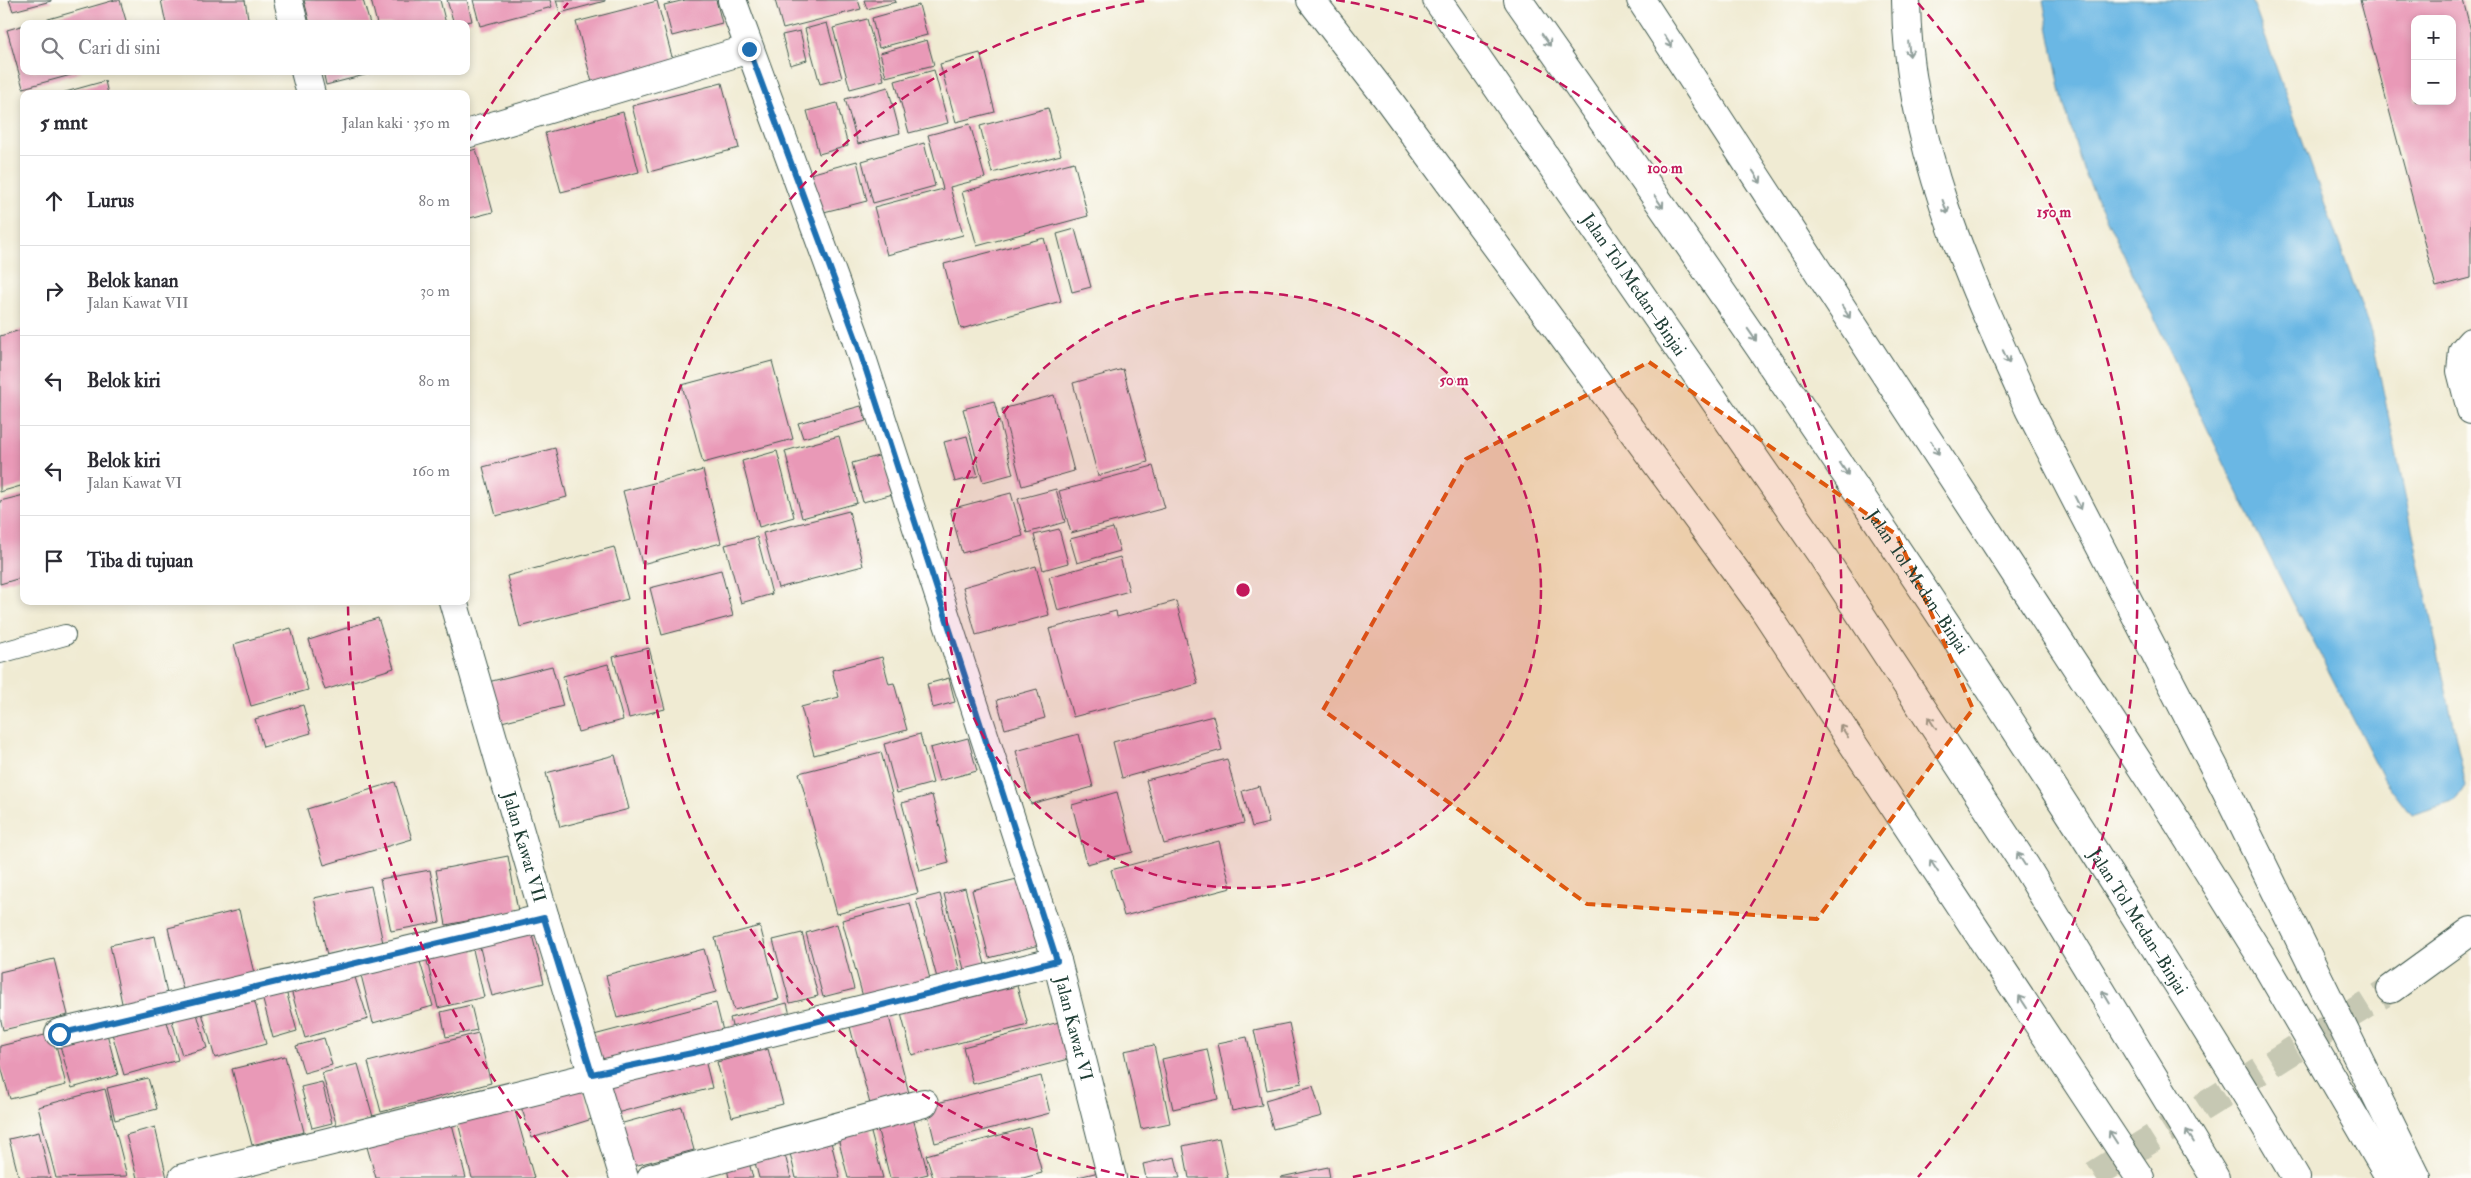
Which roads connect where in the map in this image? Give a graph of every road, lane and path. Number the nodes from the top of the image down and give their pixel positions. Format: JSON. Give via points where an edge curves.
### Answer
{"nodes":[{"id":1,"x":288,"y":0,"type":"edge"},
{"id":2,"x":732,"y":0,"type":"edge"},
{"id":3,"x":1308,"y":0,"type":"edge"},
{"id":4,"x":1312,"y":0,"type":"edge"},
{"id":5,"x":1437,"y":0,"type":"edge"},
{"id":6,"x":1518,"y":0,"type":"edge"},
{"id":7,"x":1641,"y":0,"type":"edge"},
{"id":8,"x":1906,"y":0,"type":"edge"},
{"id":9,"x":293,"y":20,"type":"edge"},
{"id":10,"x":749,"y":49,"type":"junction"},
{"id":11,"x":306,"y":75,"type":"edge"},
{"id":12,"x":310,"y":90,"type":"edge"},
{"id":13,"x":1390,"y":102,"type":"junction"},
{"id":14,"x":470,"y":133,"type":"edge"},
{"id":15,"x":2471,"y":342,"type":"edge"},
{"id":16,"x":2471,"y":410,"type":"edge"},
{"id":17,"x":455,"y":605,"type":"edge"},
{"id":18,"x":65,"y":635,"type":"dead end"},
{"id":19,"x":0,"y":653,"type":"edge"},
{"id":20,"x":544,"y":918,"type":"junction"},
{"id":21,"x":2471,"y":931,"type":"edge"},
{"id":22,"x":1057,"y":961,"type":"junction"},
{"id":23,"x":2390,"y":989,"type":"tunnel mouth"},
{"id":24,"x":59,"y":1034,"type":"dead end"},
{"id":25,"x":592,"y":1074,"type":"junction"},
{"id":26,"x":924,"y":1103,"type":"dead end"},
{"id":27,"x":183,"y":1178,"type":"edge"},
{"id":28,"x":624,"y":1178,"type":"edge"},
{"id":29,"x":651,"y":1178,"type":"edge"},
{"id":30,"x":1112,"y":1178,"type":"edge"},
{"id":31,"x":2140,"y":1178,"type":"edge"},
{"id":32,"x":2215,"y":1178,"type":"edge"},
{"id":33,"x":2296,"y":1178,"type":"edge"},
{"id":34,"x":2390,"y":1178,"type":"edge"},
{"id":35,"x":2417,"y":1178,"type":"edge"}],
"edges":[{"from":1,"to":9,"type":"main road"},
{"from":2,"to":10,"type":"main road","name":"Jalan Kawat VI"},
{"from":3,"to":13,"type":"main road"},
{"from":4,"to":13,"type":"main road"},
{"from":32,"to":5,"type":"main road","name":"Jalan Tol Medan–Binjai","one_way":true,"via":[[2026,868],[1839,582]]},
{"from":6,"to":33,"type":"main road","name":"Jalan Tol Medan–Binjai","one_way":true,"via":[[1918,579],[2080,828]]},
{"from":7,"to":34,"type":"main road","one_way":true,"via":[[2178,822],[2262,958]]},
{"from":8,"to":35,"type":"main road","one_way":true,"via":[[1913,78],[1924,135],[1964,260],[1995,334],[2029,409],[2292,921]]},
{"from":10,"to":14,"type":"main road"},
{"from":10,"to":22,"type":"main road","name":"Jalan Kawat VI","via":[[855,336]]},
{"from":11,"to":12,"type":"main road"},
{"from":31,"to":13,"type":"main road","one_way":true,"via":[[1763,608]]},
{"from":15,"to":16,"type":"main road","via":[[2462,351],[2461,371]]},
{"from":17,"to":20,"type":"main road","name":"Jalan Kawat VII"},
{"from":18,"to":19,"type":"lane"},
{"from":20,"to":24,"type":"main road"},
{"from":20,"to":25,"type":"main road","name":"Jalan Kawat VII"},
{"from":21,"to":23,"type":"main road"},
{"from":22,"to":25,"type":"main road","via":[[692,1053]]},
{"from":22,"to":30,"type":"main road","name":"Jalan Kawat VI"},
{"from":25,"to":27,"type":"main road"},
{"from":25,"to":28,"type":"main road","name":"Jalan Kawat VII"},
{"from":26,"to":29,"type":"main road"}]}
